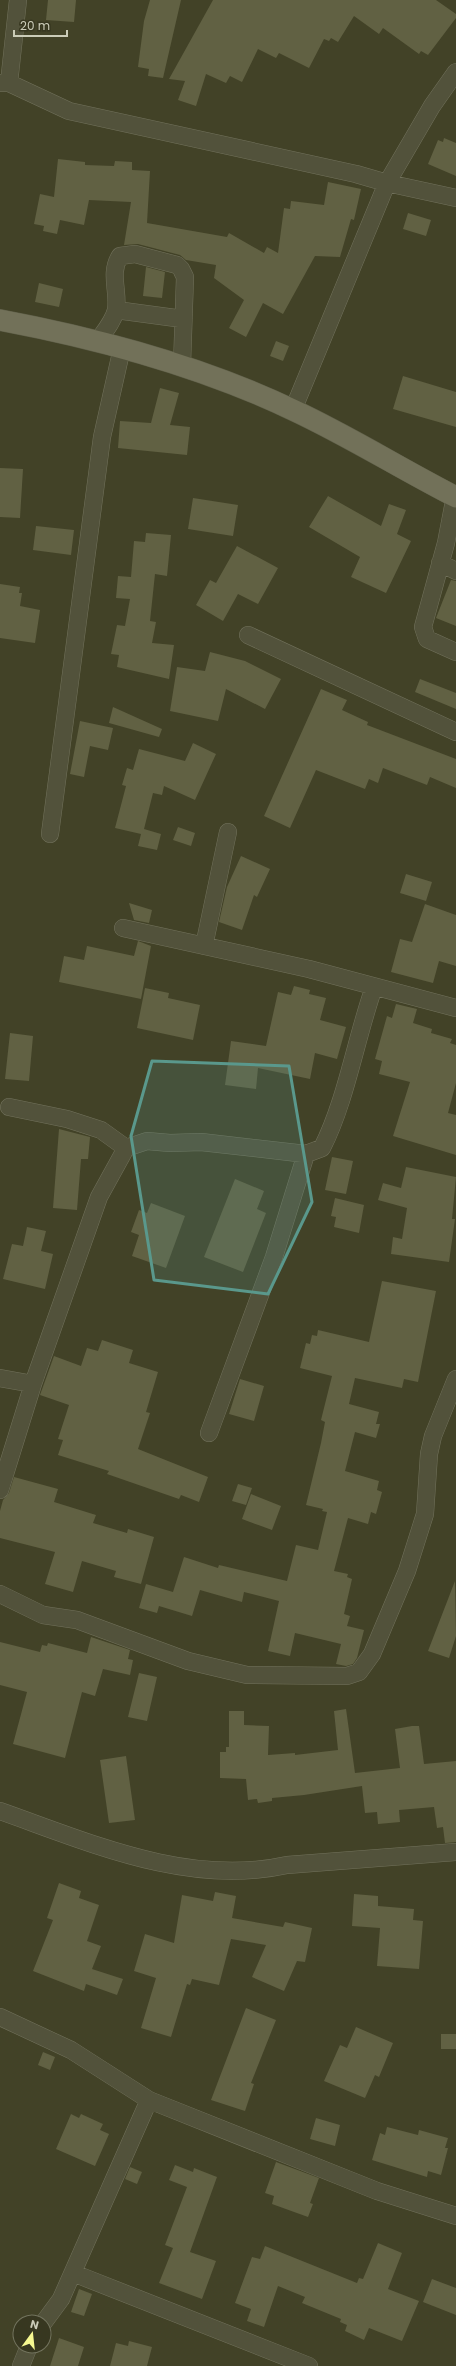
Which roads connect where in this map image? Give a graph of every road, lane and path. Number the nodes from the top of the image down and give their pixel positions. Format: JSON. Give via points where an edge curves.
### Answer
{"nodes":[{"id":1,"x":18,"y":0,"type":"edge"},
{"id":2,"x":456,"y":72,"type":"edge"},
{"id":3,"x":4,"y":83,"type":"edge"},
{"id":4,"x":387,"y":183,"type":"junction"},
{"id":5,"x":456,"y":198,"type":"edge"},
{"id":6,"x":116,"y":310,"type":"junction"},
{"id":7,"x":183,"y":319,"type":"junction"},
{"id":8,"x":0,"y":320,"type":"edge"},
{"id":9,"x":97,"y":342,"type":"junction"},
{"id":10,"x":122,"y":348,"type":"junction"},
{"id":11,"x":182,"y":365,"type":"junction"},
{"id":12,"x":293,"y":410,"type":"junction"},
{"id":13,"x":455,"y":496,"type":"edge"},
{"id":14,"x":440,"y":563,"type":"junction"},
{"id":15,"x":456,"y":571,"type":"edge"},
{"id":16,"x":248,"y":635,"type":"dead end"},
{"id":17,"x":456,"y":652,"type":"edge"},
{"id":18,"x":456,"y":732,"type":"edge"},
{"id":19,"x":228,"y":832,"type":"dead end"},
{"id":20,"x":50,"y":834,"type":"dead end"},
{"id":21,"x":123,"y":928,"type":"dead end"},
{"id":22,"x":204,"y":946,"type":"junction"},
{"id":23,"x":374,"y":987,"type":"junction"},
{"id":24,"x":456,"y":1008,"type":"edge"},
{"id":25,"x":9,"y":1107,"type":"dead end"},
{"id":26,"x":126,"y":1148,"type":"junction"},
{"id":27,"x":306,"y":1154,"type":"junction"},
{"id":28,"x":0,"y":1378,"type":"edge"},
{"id":29,"x":456,"y":1379,"type":"edge"},
{"id":30,"x":33,"y":1384,"type":"junction"},
{"id":31,"x":209,"y":1432,"type":"dead end"},
{"id":32,"x":0,"y":1490,"type":"edge"},
{"id":33,"x":0,"y":1594,"type":"edge"},
{"id":34,"x":0,"y":1811,"type":"edge"},
{"id":35,"x":456,"y":1852,"type":"edge"},
{"id":36,"x":0,"y":2016,"type":"edge"},
{"id":37,"x":149,"y":2100,"type":"junction"},
{"id":38,"x":456,"y":2216,"type":"edge"},
{"id":39,"x":73,"y":2273,"type":"junction"},
{"id":40,"x":50,"y":2314,"type":"edge"},
{"id":41,"x":26,"y":2354,"type":"edge"},
{"id":42,"x":21,"y":2366,"type":"edge"},
{"id":43,"x":309,"y":2366,"type":"edge"}],
"edges":[{"from":1,"to":3,"type":"street"},
{"from":2,"to":4,"type":"street","via":[[432,106]]},
{"from":3,"to":4,"type":"street","via":[[69,110]]},
{"from":4,"to":5,"type":"street"},
{"from":4,"to":12,"type":"street"},
{"from":6,"to":7,"type":"street"},
{"from":6,"to":7,"type":"street","via":[[114,264],[120,256],[135,254],[177,265],[182,269],[186,290]]},
{"from":6,"to":9,"type":"street","via":[[109,326]]},
{"from":7,"to":11,"type":"street"},
{"from":8,"to":9,"type":"main road","via":[[50,329]]},
{"from":9,"to":10,"type":"main road"},
{"from":10,"to":11,"type":"main road"},
{"from":10,"to":20,"type":"street","via":[[102,437]]},
{"from":11,"to":12,"type":"main road","via":[[216,376]]},
{"from":12,"to":13,"type":"main road"},
{"from":13,"to":14,"type":"street"},
{"from":14,"to":15,"type":"street"},
{"from":14,"to":17,"type":"street","via":[[423,631],[427,640]]},
{"from":16,"to":18,"type":"street"},
{"from":19,"to":22,"type":"street"},
{"from":21,"to":22,"type":"street"},
{"from":22,"to":23,"type":"street","via":[[268,959]]},
{"from":23,"to":24,"type":"street"},
{"from":23,"to":27,"type":"street","via":[[332,1129],[322,1148]]},
{"from":25,"to":26,"type":"street","via":[[67,1119],[102,1130]]},
{"from":26,"to":27,"type":"street","via":[[147,1141],[201,1142]]},
{"from":26,"to":30,"type":"street","via":[[99,1197]]},
{"from":27,"to":31,"type":"street","via":[[274,1257]]},
{"from":28,"to":30,"type":"street"},
{"from":29,"to":33,"type":"street","via":[[433,1436],[429,1454],[425,1514],[407,1571],[372,1654],[359,1672],[347,1676],[247,1675],[188,1661],[77,1620],[43,1615]]},
{"from":30,"to":32,"type":"street"},
{"from":34,"to":35,"type":"street","via":[[139,1859],[222,1871],[260,1871],[287,1865]]},
{"from":36,"to":37,"type":"street","via":[[71,2050]]},
{"from":37,"to":38,"type":"street","via":[[377,2191]]},
{"from":37,"to":39,"type":"street"},
{"from":39,"to":40,"type":"street","via":[[61,2299]]},
{"from":39,"to":43,"type":"street"},
{"from":41,"to":42,"type":"street"}]}
